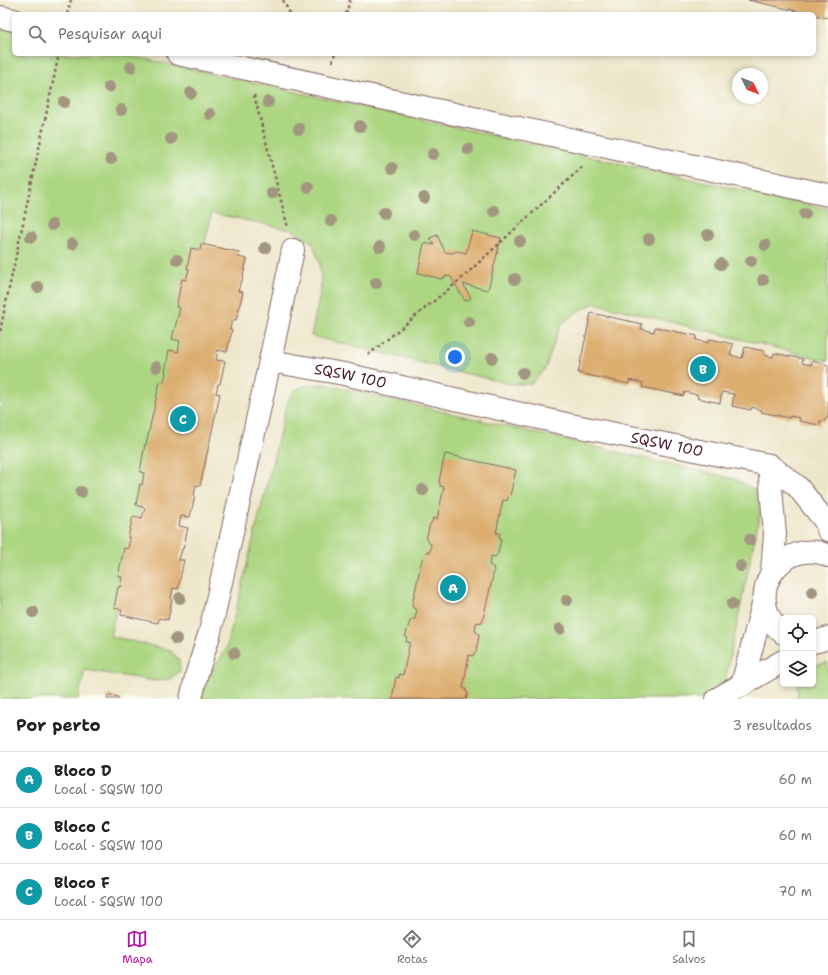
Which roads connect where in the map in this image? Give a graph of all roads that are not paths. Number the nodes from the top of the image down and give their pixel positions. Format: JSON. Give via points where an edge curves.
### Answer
{"nodes":[{"id":1,"x":0,"y":17,"type":"edge"},
{"id":2,"x":12,"y":20,"type":"edge"},
{"id":3,"x":187,"y":56,"type":"edge"},
{"id":4,"x":828,"y":195,"type":"edge"},
{"id":5,"x":293,"y":250,"type":"road end"},
{"id":6,"x":270,"y":361,"type":"junction"},
{"id":7,"x":769,"y":465,"type":"junction"},
{"id":8,"x":828,"y":530,"type":"edge"},
{"id":9,"x":828,"y":556,"type":"edge"},
{"id":10,"x":772,"y":571,"type":"junction"},
{"id":11,"x":764,"y":600,"type":"junction"},
{"id":12,"x":780,"y":631,"type":"edge"},
{"id":13,"x":780,"y":663,"type":"edge"},
{"id":14,"x":742,"y":685,"type":"junction"},
{"id":15,"x":191,"y":699,"type":"edge"},
{"id":16,"x":717,"y":699,"type":"edge"}],
"edges":[{"from":1,"to":2,"type":"street"},
{"from":3,"to":4,"type":"street"},
{"from":5,"to":6,"type":"street"},
{"from":6,"to":7,"type":"street","name":"SQSW 100","via":[[344,374],[566,424]]},
{"from":6,"to":15,"type":"street","via":[[210,632]]},
{"from":7,"to":8,"type":"street","name":"SQSW 100","via":[[797,486],[825,521]]},
{"from":7,"to":10,"type":"street","via":[[775,534]]},
{"from":9,"to":10,"type":"street","via":[[810,551],[796,553],[782,560]]},
{"from":10,"to":11,"type":"street","via":[[765,585]]},
{"from":11,"to":12,"type":"street","via":[[768,615]]},
{"from":11,"to":14,"type":"street"},
{"from":13,"to":14,"type":"street"},
{"from":14,"to":16,"type":"street"}]}
